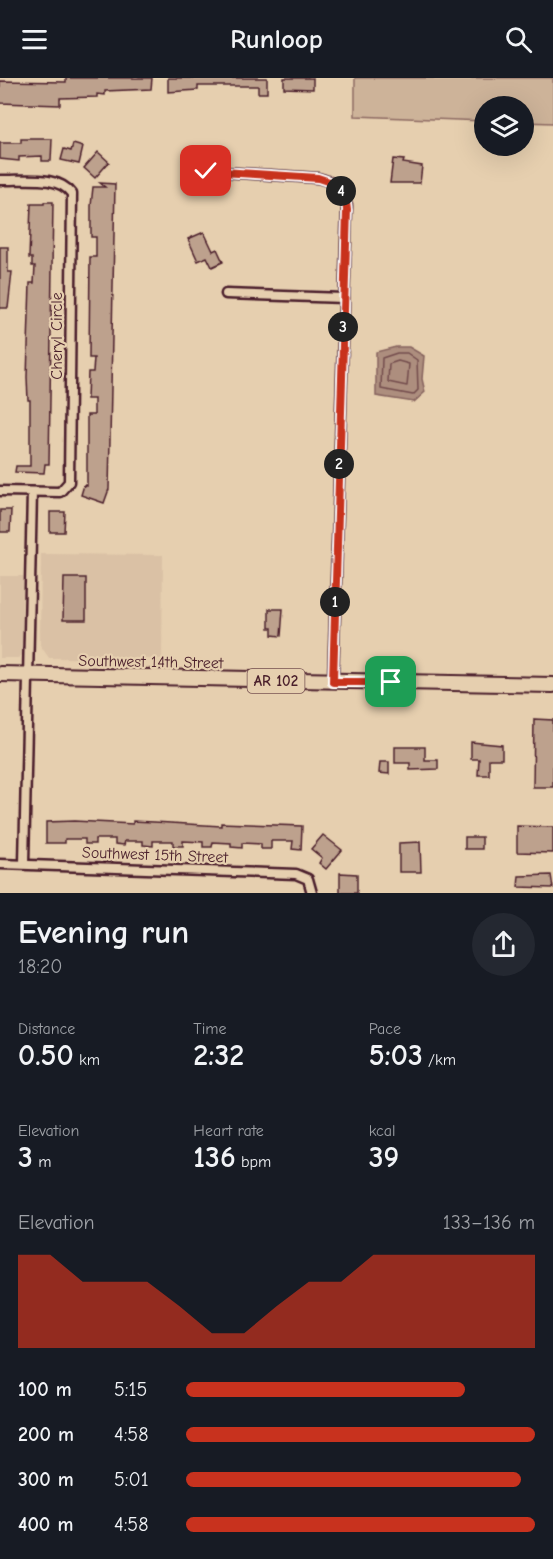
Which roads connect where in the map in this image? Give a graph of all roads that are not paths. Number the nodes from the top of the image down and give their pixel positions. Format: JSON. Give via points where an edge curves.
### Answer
{"nodes":[{"id":1,"x":206,"y":171,"type":"dead end"},
{"id":2,"x":0,"y":180,"type":"edge"},
{"id":3,"x":225,"y":294,"type":"dead end"},
{"id":4,"x":344,"y":298,"type":"junction"},
{"id":5,"x":0,"y":491,"type":"edge"},
{"id":6,"x":32,"y":492,"type":"junction"},
{"id":7,"x":0,"y":674,"type":"edge"},
{"id":8,"x":27,"y":675,"type":"junction"},
{"id":9,"x":333,"y":682,"type":"junction"},
{"id":10,"x":553,"y":685,"type":"edge"},
{"id":11,"x":0,"y":864,"type":"edge"},
{"id":12,"x":24,"y":864,"type":"junction"},
{"id":13,"x":312,"y":893,"type":"edge"}],
"edges":[{"from":1,"to":4,"type":"street","via":[[318,178],[340,188],[347,206]]},
{"from":2,"to":6,"type":"street","name":"Cheryl Circle","via":[[55,182],[66,185],[72,194],[69,482],[60,492]]},
{"from":3,"to":4,"type":"street"},
{"from":4,"to":9,"type":"street"},
{"from":5,"to":6,"type":"street","name":"Cheryl Circle"},
{"from":6,"to":8,"type":"street"},
{"from":7,"to":8,"type":"main road","name":"Southwest 14th Street","number":"AR 102"},
{"from":8,"to":9,"type":"main road","name":"Southwest 14th Street","number":"AR 102"},
{"from":8,"to":12,"type":"street"},
{"from":9,"to":10,"type":"main road","name":"Southwest 14th Street","number":"AR 102"},
{"from":11,"to":12,"type":"street","name":"Southwest 15th Street"},
{"from":12,"to":13,"type":"street","name":"Southwest 15th Street","via":[[296,874],[308,879]]}]}
